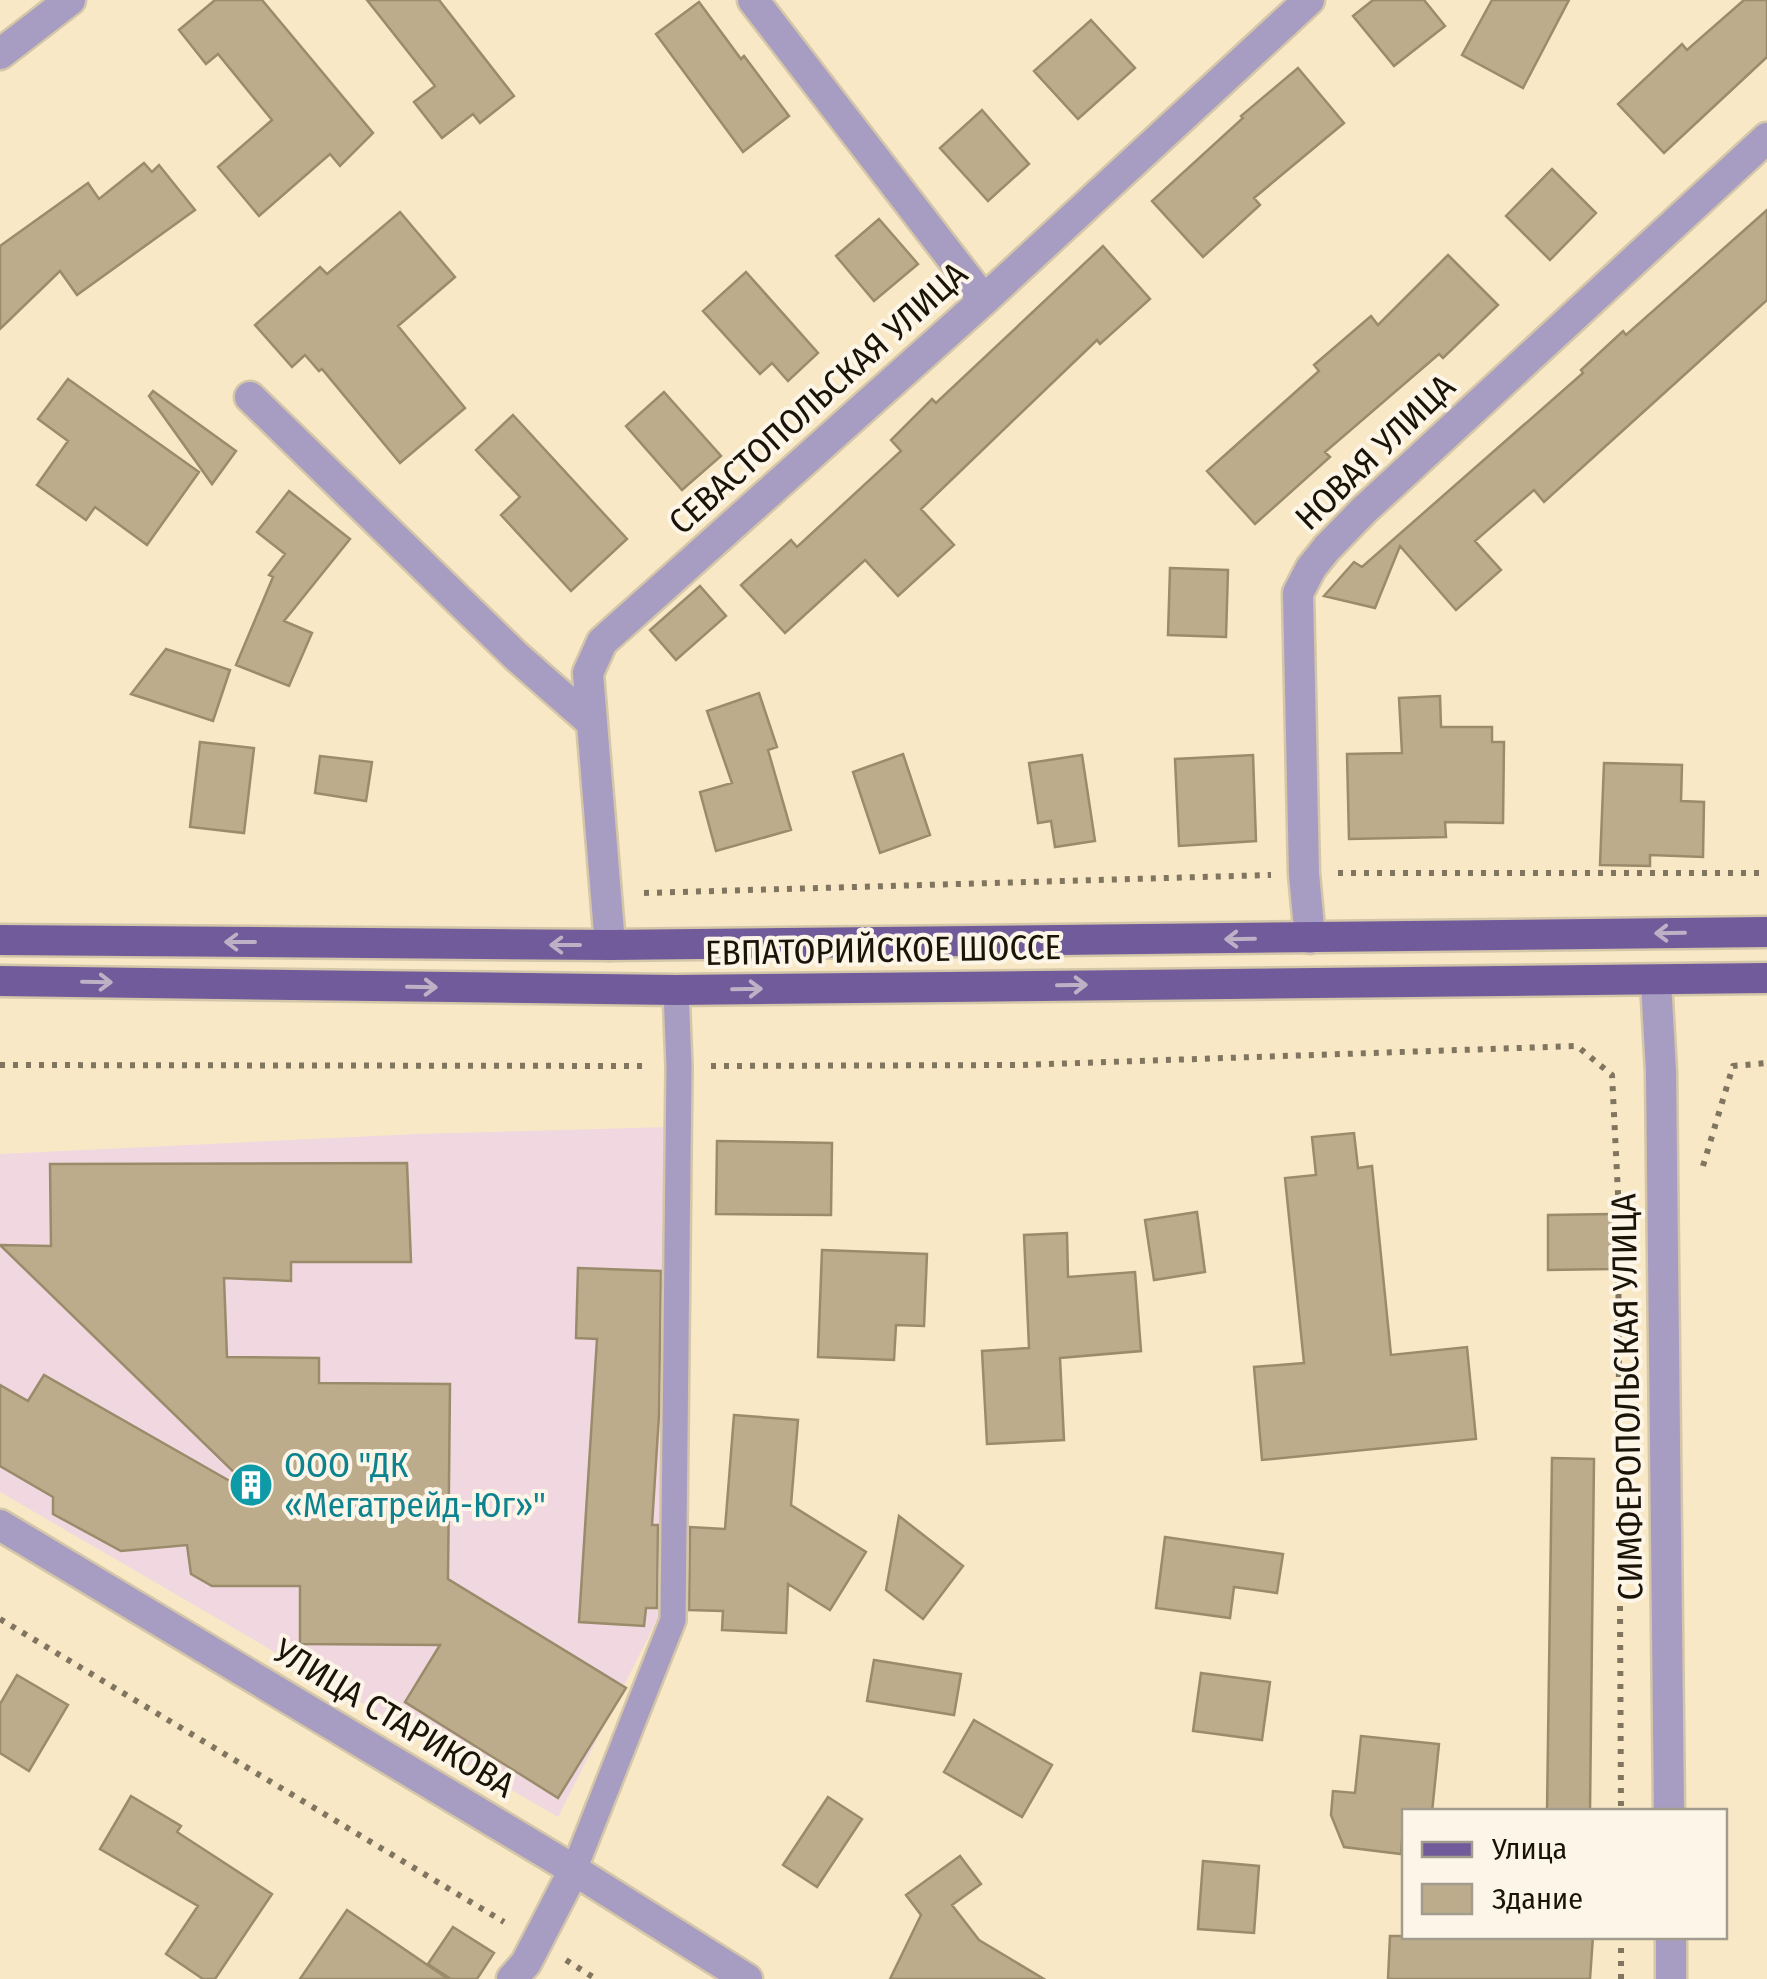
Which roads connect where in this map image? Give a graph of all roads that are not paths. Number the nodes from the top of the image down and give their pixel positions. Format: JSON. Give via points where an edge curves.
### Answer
{"nodes":[{"id":1,"x":70,"y":0,"type":"edge"},
{"id":2,"x":753,"y":0,"type":"edge"},
{"id":3,"x":1309,"y":0,"type":"edge"},
{"id":4,"x":0,"y":54,"type":"edge"},
{"id":5,"x":1767,"y":138,"type":"edge"},
{"id":6,"x":984,"y":300,"type":"junction"},
{"id":7,"x":250,"y":397,"type":"dead end"},
{"id":8,"x":591,"y":722,"type":"junction"},
{"id":9,"x":1767,"y":932,"type":"edge"},
{"id":10,"x":1310,"y":938,"type":"junction"},
{"id":11,"x":0,"y":940,"type":"edge"},
{"id":12,"x":610,"y":945,"type":"junction"},
{"id":13,"x":1767,"y":978,"type":"edge"},
{"id":14,"x":0,"y":981,"type":"edge"},
{"id":15,"x":1656,"y":982,"type":"junction"},
{"id":16,"x":676,"y":990,"type":"junction"},
{"id":17,"x":0,"y":1525,"type":"edge"},
{"id":18,"x":1670,"y":1809,"type":"edge"},
{"id":19,"x":574,"y":1870,"type":"junction"},
{"id":20,"x":1671,"y":1939,"type":"edge"},
{"id":21,"x":512,"y":1979,"type":"edge"},
{"id":22,"x":746,"y":1979,"type":"edge"},
{"id":23,"x":1671,"y":1979,"type":"edge"}],
"edges":[{"from":1,"to":4,"type":"street"},
{"from":2,"to":6,"type":"street"},
{"from":3,"to":6,"type":"street","name":"СЕВАСТОПОЛЬСКАЯ УЛИЦА"},
{"from":5,"to":10,"type":"street","name":"НОВАЯ УЛИЦА","via":[[1310,568],[1298,593]]},
{"from":6,"to":8,"type":"street","name":"СЕВАСТОПОЛЬСКАЯ УЛИЦА","via":[[602,642],[588,673]]},
{"from":7,"to":8,"type":"street"},
{"from":8,"to":12,"type":"street","name":"СЕВАСТОПОЛЬСКАЯ УЛИЦА"},
{"from":9,"to":10,"type":"main road","name":"ЕВПАТОРИЙСКОЕ ШОССЕ","one_way":true},
{"from":10,"to":12,"type":"main road","name":"ЕВПАТОРИЙСКОЕ ШОССЕ","one_way":true},
{"from":12,"to":11,"type":"main road","name":"ЕВПАТОРИЙСКОЕ ШОССЕ","one_way":true},
{"from":13,"to":15,"type":"main road","name":"ЕВПАТОРИЙСКОЕ ШОССЕ"},
{"from":14,"to":16,"type":"main road","name":"ЕВПАТОРИЙСКОЕ ШОССЕ","one_way":true},
{"from":16,"to":15,"type":"main road","name":"ЕВПАТОРИЙСКОЕ ШОССЕ","one_way":true},
{"from":15,"to":18,"type":"street","name":"СИМФЕРОПОЛЬСКАЯ УЛИЦА"},
{"from":16,"to":19,"type":"lane","via":[[673,1620]]},
{"from":17,"to":19,"type":"street","name":"УЛИЦА СТАРИКОВА"},
{"from":19,"to":21,"type":"street"},
{"from":19,"to":22,"type":"street","name":"УЛИЦА СТАРИКОВА"},
{"from":20,"to":23,"type":"street"}]}
